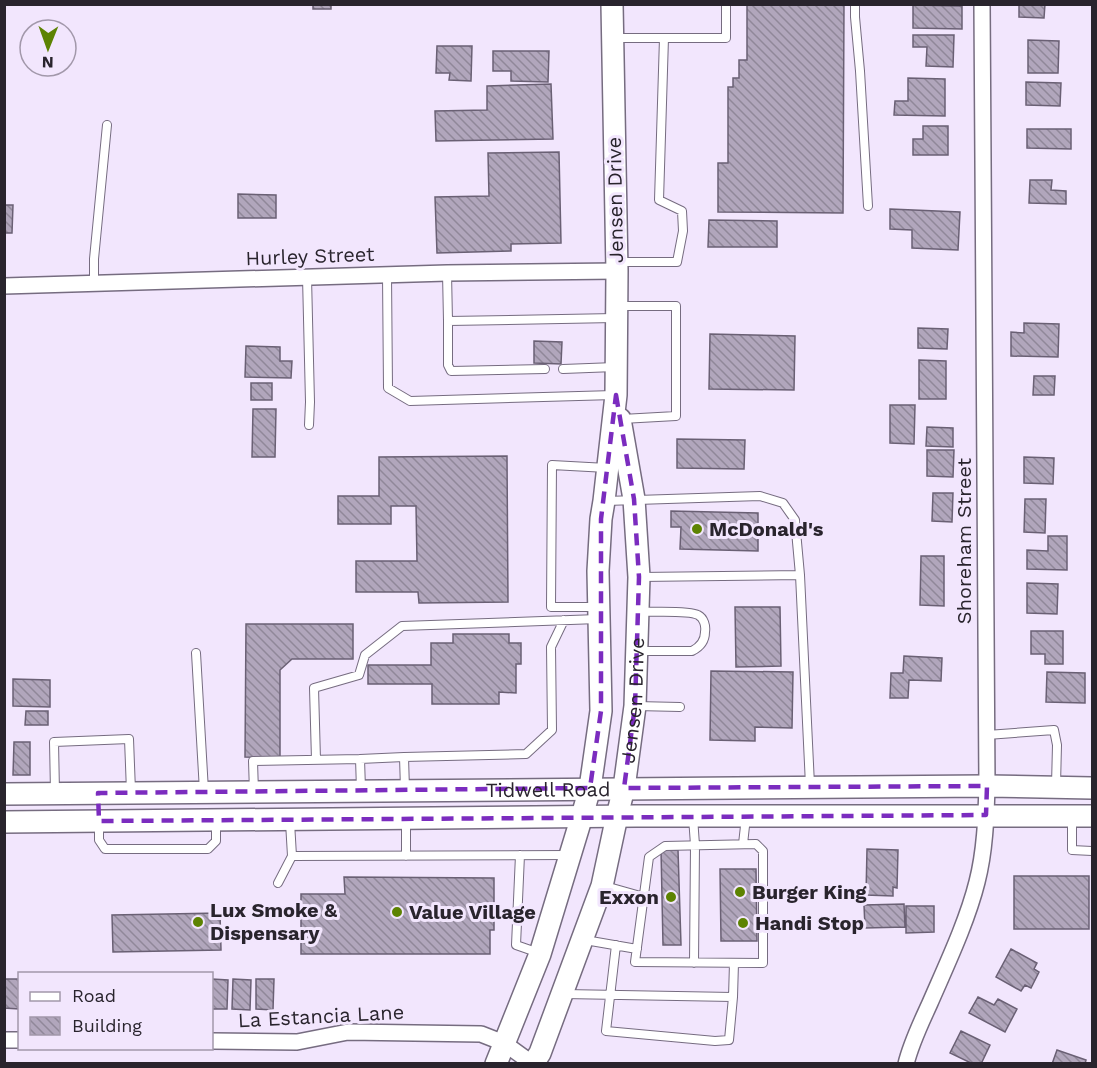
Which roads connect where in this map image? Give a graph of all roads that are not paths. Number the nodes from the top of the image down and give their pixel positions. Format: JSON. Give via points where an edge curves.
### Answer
{"nodes":[{"id":1,"x":612,"y":4,"type":"edge"},
{"id":2,"x":726,"y":4,"type":"edge"},
{"id":3,"x":855,"y":4,"type":"edge"},
{"id":4,"x":982,"y":4,"type":"edge"},
{"id":5,"x":612,"y":38,"type":"junction"},
{"id":6,"x":664,"y":38,"type":"junction"},
{"id":7,"x":107,"y":125,"type":"dead end"},
{"id":8,"x":868,"y":206,"type":"dead end"},
{"id":9,"x":617,"y":267,"type":"junction"},
{"id":10,"x":447,"y":273,"type":"junction"},
{"id":11,"x":387,"y":275,"type":"junction"},
{"id":12,"x":307,"y":277,"type":"junction"},
{"id":13,"x":94,"y":284,"type":"junction"},
{"id":14,"x":4,"y":286,"type":"edge"},
{"id":15,"x":616,"y":312,"type":"junction"},
{"id":16,"x":448,"y":321,"type":"junction"},
{"id":17,"x":616,"y":367,"type":"junction"},
{"id":18,"x":545,"y":369,"type":"dead end"},
{"id":19,"x":563,"y":369,"type":"dead end"},
{"id":20,"x":616,"y":395,"type":"junction"},
{"id":21,"x":620,"y":419,"type":"junction"},
{"id":22,"x":309,"y":426,"type":"dead end"},
{"id":23,"x":608,"y":468,"type":"junction"},
{"id":24,"x":634,"y":499,"type":"junction"},
{"id":25,"x":604,"y":501,"type":"junction"},
{"id":26,"x":800,"y":574,"type":"junction"},
{"id":27,"x":639,"y":577,"type":"junction"},
{"id":28,"x":638,"y":612,"type":"junction"},
{"id":29,"x":599,"y":613,"type":"junction"},
{"id":30,"x":564,"y":620,"type":"junction"},
{"id":31,"x":637,"y":651,"type":"junction"},
{"id":32,"x":196,"y":653,"type":"dead end"},
{"id":33,"x":635,"y":706,"type":"junction"},
{"id":34,"x":680,"y":707,"type":"dead end"},
{"id":35,"x":987,"y":735,"type":"junction"},
{"id":36,"x":404,"y":757,"type":"junction"},
{"id":37,"x":360,"y":759,"type":"junction"},
{"id":38,"x":316,"y":760,"type":"junction"},
{"id":39,"x":987,"y":786,"type":"junction"},
{"id":40,"x":810,"y":787,"type":"junction"},
{"id":41,"x":1056,"y":787,"type":"junction"},
{"id":42,"x":590,"y":788,"type":"junction"},
{"id":43,"x":624,"y":788,"type":"junction"},
{"id":44,"x":1092,"y":788,"type":"edge"},
{"id":45,"x":405,"y":790,"type":"junction"},
{"id":46,"x":361,"y":791,"type":"junction"},
{"id":47,"x":204,"y":792,"type":"junction"},
{"id":48,"x":265,"y":792,"type":"junction"},
{"id":49,"x":98,"y":793,"type":"junction"},
{"id":50,"x":131,"y":793,"type":"junction"},
{"id":51,"x":4,"y":794,"type":"edge"},
{"id":52,"x":55,"y":794,"type":"junction"},
{"id":53,"x":986,"y":815,"type":"junction"},
{"id":54,"x":582,"y":816,"type":"junction"},
{"id":55,"x":617,"y":816,"type":"junction"},
{"id":56,"x":693,"y":816,"type":"junction"},
{"id":57,"x":746,"y":816,"type":"junction"},
{"id":58,"x":1082,"y":816,"type":"edge"},
{"id":59,"x":406,"y":818,"type":"junction"},
{"id":60,"x":283,"y":819,"type":"junction"},
{"id":61,"x":216,"y":820,"type":"junction"},
{"id":62,"x":99,"y":821,"type":"junction"},
{"id":63,"x":4,"y":822,"type":"edge"},
{"id":64,"x":743,"y":844,"type":"junction"},
{"id":65,"x":695,"y":845,"type":"junction"},
{"id":66,"x":1092,"y":851,"type":"edge"},
{"id":67,"x":520,"y":855,"type":"junction"},
{"id":68,"x":570,"y":855,"type":"junction"},
{"id":69,"x":292,"y":856,"type":"junction"},
{"id":70,"x":406,"y":856,"type":"junction"},
{"id":71,"x":278,"y":883,"type":"dead end"},
{"id":72,"x":602,"y":886,"type":"junction"},
{"id":73,"x":644,"y":897,"type":"junction"},
{"id":74,"x":582,"y":940,"type":"junction"},
{"id":75,"x":616,"y":945,"type":"junction"},
{"id":76,"x":637,"y":949,"type":"junction"},
{"id":77,"x":540,"y":954,"type":"junction"},
{"id":78,"x":694,"y":963,"type":"junction"},
{"id":79,"x":734,"y":963,"type":"junction"},
{"id":80,"x":562,"y":994,"type":"junction"},
{"id":81,"x":610,"y":994,"type":"junction"},
{"id":82,"x":733,"y":997,"type":"junction"},
{"id":83,"x":213,"y":1041,"type":"edge"},
{"id":84,"x":504,"y":1043,"type":"junction"},
{"id":85,"x":496,"y":1064,"type":"edge"},
{"id":86,"x":533,"y":1064,"type":"edge"},
{"id":87,"x":906,"y":1064,"type":"edge"}],
"edges":[{"from":1,"to":5,"type":"main road","name":"Jensen Drive"},
{"from":2,"to":6,"type":"lane","via":[[726,38]]},
{"from":3,"to":8,"type":"lane"},
{"from":4,"to":35,"type":"street","name":"Shoreham Street"},
{"from":5,"to":6,"type":"lane"},
{"from":5,"to":9,"type":"main road","name":"Jensen Drive"},
{"from":6,"to":9,"type":"lane","via":[[659,200],[682,211],[678,262]]},
{"from":7,"to":13,"type":"lane","via":[[93,259]]},
{"from":9,"to":10,"type":"street","name":"Hurley Street"},
{"from":9,"to":15,"type":"main road","name":"Jensen Drive"},
{"from":10,"to":11,"type":"street","name":"Hurley Street"},
{"from":10,"to":16,"type":"lane"},
{"from":11,"to":12,"type":"street","name":"Hurley Street"},
{"from":11,"to":20,"type":"lane","via":[[387,388],[410,401]]},
{"from":12,"to":13,"type":"street","name":"Hurley Street"},
{"from":12,"to":22,"type":"lane"},
{"from":13,"to":14,"type":"street","name":"Hurley Street"},
{"from":15,"to":16,"type":"lane"},
{"from":15,"to":17,"type":"main road","name":"Jensen Drive"},
{"from":15,"to":21,"type":"lane","via":[[676,306],[676,416]]},
{"from":16,"to":18,"type":"lane","via":[[451,371]]},
{"from":17,"to":19,"type":"lane"},
{"from":17,"to":20,"type":"main road","name":"Jensen Drive"},
{"from":20,"to":21,"type":"main road","name":"Jensen Drive"},
{"from":20,"to":23,"type":"main road","name":"Jensen Drive"},
{"from":21,"to":24,"type":"main road","name":"Jensen Drive"},
{"from":23,"to":25,"type":"main road","name":"Jensen Drive"},
{"from":23,"to":29,"type":"lane","via":[[552,465],[551,607]]},
{"from":24,"to":25,"type":"lane"},
{"from":24,"to":26,"type":"lane","via":[[760,496],[783,503],[795,520]]},
{"from":24,"to":27,"type":"main road","name":"Jensen Drive"},
{"from":25,"to":29,"type":"main road","name":"Jensen Drive"},
{"from":26,"to":27,"type":"lane"},
{"from":26,"to":40,"type":"lane"},
{"from":27,"to":28,"type":"main road","name":"Jensen Drive"},
{"from":28,"to":31,"type":"main road","name":"Jensen Drive"},
{"from":28,"to":31,"type":"lane","via":[[690,613],[698,615],[706,629],[700,647],[692,651]]},
{"from":29,"to":30,"type":"lane"},
{"from":29,"to":42,"type":"main road","name":"Jensen Drive","via":[[601,711]]},
{"from":30,"to":36,"type":"lane","via":[[551,647],[552,730],[526,754]]},
{"from":30,"to":38,"type":"lane","via":[[402,626],[365,656],[359,675],[314,688]]},
{"from":31,"to":33,"type":"main road","name":"Jensen Drive"},
{"from":32,"to":47,"type":"lane"},
{"from":33,"to":34,"type":"lane"},
{"from":33,"to":43,"type":"main road","name":"Jensen Drive"},
{"from":35,"to":39,"type":"street","name":"Shoreham Street"},
{"from":35,"to":41,"type":"lane","via":[[1054,730],[1058,745]]},
{"from":36,"to":37,"type":"lane"},
{"from":36,"to":45,"type":"lane"},
{"from":37,"to":38,"type":"lane"},
{"from":37,"to":46,"type":"lane"},
{"from":38,"to":48,"type":"lane","via":[[253,761]]},
{"from":39,"to":40,"type":"main road","name":"Tidwell Road"},
{"from":39,"to":41,"type":"main road","name":"Tidwell Road"},
{"from":39,"to":53,"type":"street","name":"Shoreham Street"},
{"from":40,"to":43,"type":"main road","name":"Tidwell Road"},
{"from":41,"to":44,"type":"main road","name":"Tidwell Road"},
{"from":42,"to":43,"type":"main road","name":"Tidwell Road"},
{"from":42,"to":45,"type":"main road","name":"Tidwell Road"},
{"from":42,"to":54,"type":"main road","name":"Jensen Drive"},
{"from":43,"to":55,"type":"main road","name":"Jensen Drive"},
{"from":45,"to":46,"type":"main road","name":"Tidwell Road"},
{"from":45,"to":59,"type":"main road"},
{"from":46,"to":48,"type":"main road","name":"Tidwell Road"},
{"from":47,"to":48,"type":"main road","name":"Tidwell Road"},
{"from":47,"to":50,"type":"main road","name":"Tidwell Road"},
{"from":48,"to":60,"type":"main road"},
{"from":49,"to":50,"type":"main road","name":"Tidwell Road"},
{"from":49,"to":52,"type":"main road","name":"Tidwell Road"},
{"from":49,"to":62,"type":"main road"},
{"from":50,"to":52,"type":"lane","via":[[129,739],[54,742]]},
{"from":51,"to":52,"type":"main road","name":"Tidwell Road"},
{"from":53,"to":57,"type":"main road","name":"Tidwell Road"},
{"from":53,"to":58,"type":"main road","name":"Tidwell Road"},
{"from":53,"to":87,"type":"street","name":"Shoreham Street","via":[[977,885]]},
{"from":54,"to":55,"type":"main road","name":"Tidwell Road"},
{"from":54,"to":59,"type":"main road","name":"Tidwell Road"},
{"from":54,"to":68,"type":"main road","name":"Jensen Drive"},
{"from":55,"to":56,"type":"main road","name":"Tidwell Road"},
{"from":55,"to":72,"type":"main road","name":"Jensen Drive"},
{"from":56,"to":57,"type":"main road","name":"Tidwell Road"},
{"from":56,"to":65,"type":"lane"},
{"from":57,"to":64,"type":"lane"},
{"from":58,"to":66,"type":"lane","via":[[1072,850]]},
{"from":59,"to":60,"type":"main road","name":"Tidwell Road"},
{"from":59,"to":70,"type":"lane"},
{"from":60,"to":61,"type":"main road","name":"Tidwell Road"},
{"from":60,"to":69,"type":"lane"},
{"from":61,"to":62,"type":"main road","name":"Tidwell Road"},
{"from":61,"to":62,"type":"lane","via":[[216,841],[208,849],[105,849],[99,840]]},
{"from":62,"to":63,"type":"main road","name":"Tidwell Road"},
{"from":64,"to":65,"type":"lane"},
{"from":64,"to":79,"type":"lane","via":[[756,844],[763,851],[763,963]]},
{"from":65,"to":73,"type":"lane","via":[[665,846],[649,857]]},
{"from":65,"to":78,"type":"lane"},
{"from":67,"to":68,"type":"lane"},
{"from":67,"to":70,"type":"lane"},
{"from":67,"to":77,"type":"lane","via":[[516,945]]},
{"from":68,"to":77,"type":"main road","name":"Jensen Drive"},
{"from":69,"to":70,"type":"lane"},
{"from":69,"to":71,"type":"lane"},
{"from":72,"to":73,"type":"lane"},
{"from":72,"to":74,"type":"main road","name":"Jensen Drive"},
{"from":73,"to":76,"type":"lane"},
{"from":74,"to":75,"type":"lane"},
{"from":74,"to":80,"type":"main road","name":"Jensen Drive"},
{"from":75,"to":76,"type":"lane"},
{"from":75,"to":81,"type":"lane"},
{"from":76,"to":78,"type":"lane","via":[[635,962]]},
{"from":77,"to":84,"type":"main road","name":"Jensen Drive"},
{"from":78,"to":79,"type":"lane"},
{"from":79,"to":82,"type":"lane"},
{"from":80,"to":81,"type":"lane"},
{"from":80,"to":86,"type":"main road","name":"Jensen Drive"},
{"from":81,"to":82,"type":"lane"},
{"from":81,"to":82,"type":"lane","via":[[606,1031],[715,1041],[729,1040]]},
{"from":83,"to":84,"type":"street","name":"La Estancia Lane","via":[[297,1042],[348,1032],[481,1034]]},
{"from":84,"to":85,"type":"main road","name":"Jensen Drive"},
{"from":84,"to":86,"type":"street","name":"La Estancia Lane"}]}
